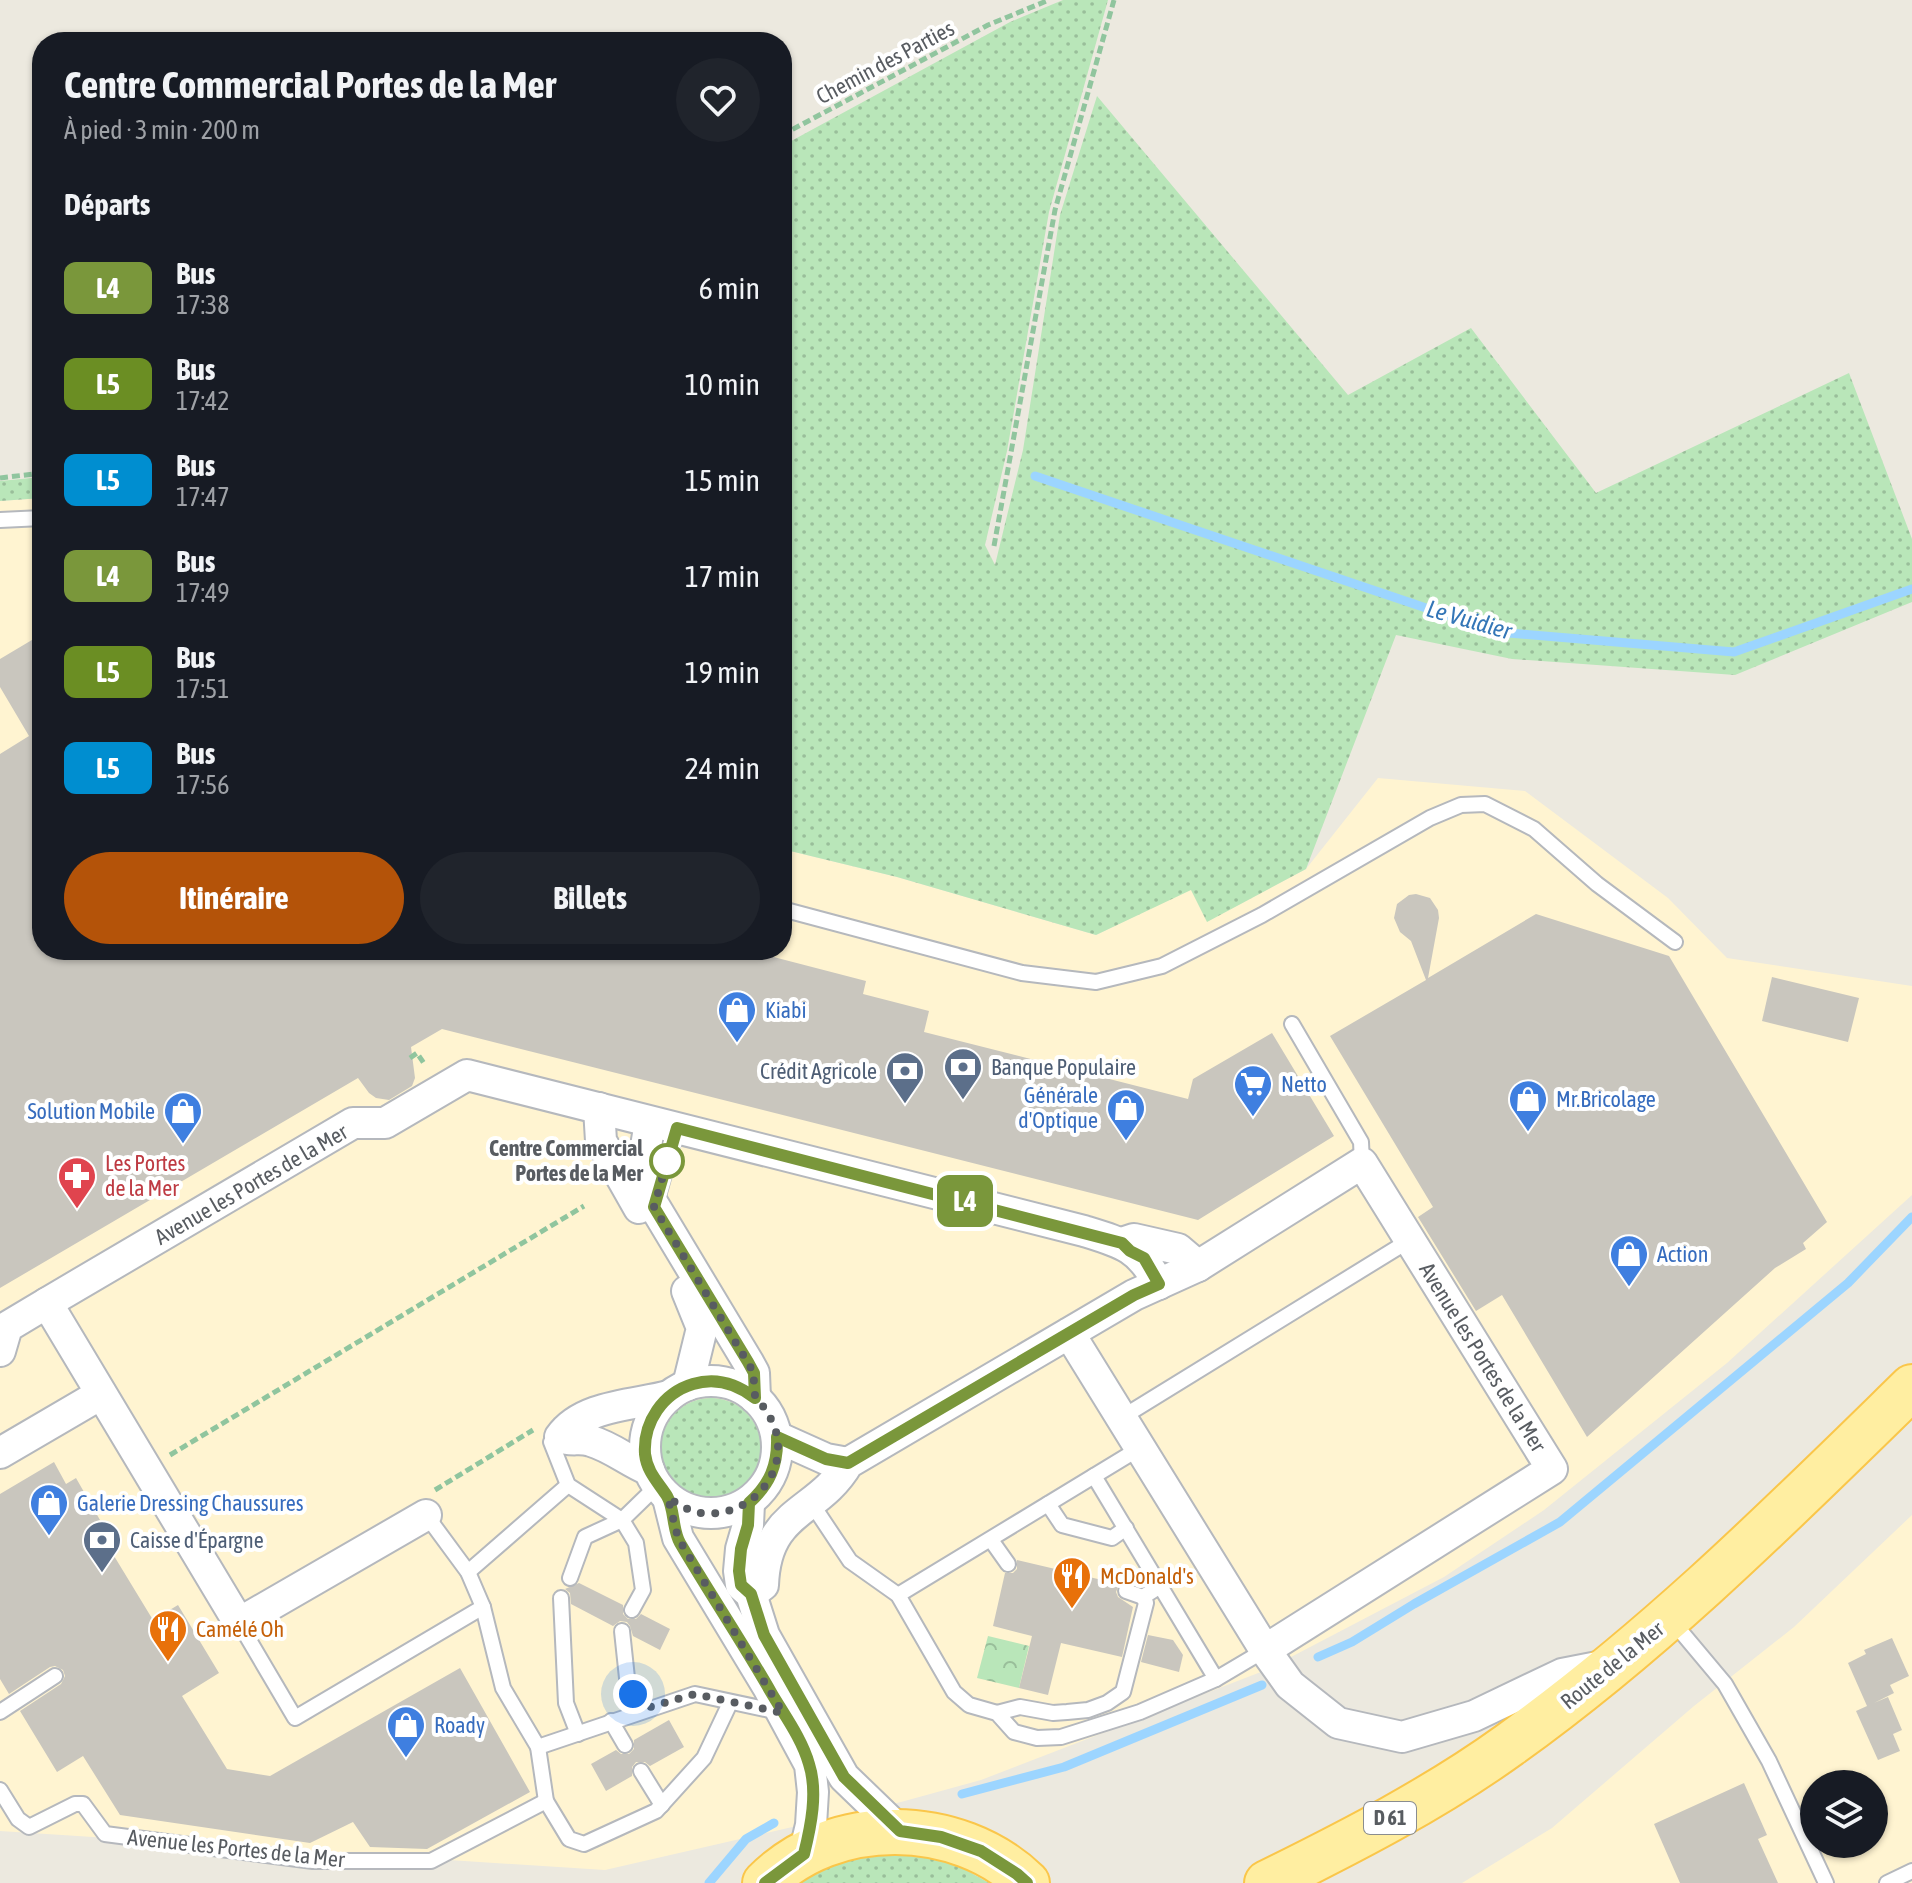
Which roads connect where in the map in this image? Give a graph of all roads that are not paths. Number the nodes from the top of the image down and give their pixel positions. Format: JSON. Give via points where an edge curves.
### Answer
{"nodes":[{"id":1,"x":32,"y":518,"type":"edge"},
{"id":2,"x":0,"y":520,"type":"edge"},
{"id":3,"x":792,"y":912,"type":"edge"},
{"id":4,"x":1675,"y":942,"type":"dead end"},
{"id":5,"x":1292,"y":1024,"type":"dead end"},
{"id":6,"x":599,"y":1108,"type":"junction"},
{"id":7,"x":663,"y":1125,"type":"junction"},
{"id":8,"x":1362,"y":1163,"type":"junction"},
{"id":9,"x":1410,"y":1240,"type":"junction"},
{"id":10,"x":1122,"y":1243,"type":"junction"},
{"id":11,"x":1198,"y":1266,"type":"junction"},
{"id":12,"x":1159,"y":1284,"type":"junction"},
{"id":13,"x":47,"y":1303,"type":"junction"},
{"id":14,"x":1069,"y":1333,"type":"junction"},
{"id":15,"x":0,"y":1351,"type":"edge"},
{"id":16,"x":1912,"y":1387,"type":"edge"},
{"id":17,"x":678,"y":1391,"type":"junction"},
{"id":18,"x":101,"y":1394,"type":"junction"},
{"id":19,"x":755,"y":1398,"type":"junction"},
{"id":20,"x":1121,"y":1418,"type":"junction"},
{"id":21,"x":777,"y":1437,"type":"junction"},
{"id":22,"x":551,"y":1442,"type":"dead end"},
{"id":23,"x":1140,"y":1448,"type":"junction"},
{"id":24,"x":0,"y":1453,"type":"edge"},
{"id":25,"x":848,"y":1463,"type":"junction"},
{"id":26,"x":1094,"y":1476,"type":"junction"},
{"id":27,"x":658,"y":1484,"type":"junction"},
{"id":28,"x":568,"y":1485,"type":"junction"},
{"id":29,"x":754,"y":1498,"type":"junction"},
{"id":30,"x":810,"y":1501,"type":"junction"},
{"id":31,"x":1048,"y":1504,"type":"junction"},
{"id":32,"x":426,"y":1515,"type":"joint"},
{"id":33,"x":622,"y":1520,"type":"junction"},
{"id":34,"x":1126,"y":1528,"type":"junction"},
{"id":35,"x":991,"y":1540,"type":"junction"},
{"id":36,"x":1008,"y":1564,"type":"dead end"},
{"id":37,"x":468,"y":1572,"type":"junction"},
{"id":38,"x":570,"y":1578,"type":"dead end"},
{"id":39,"x":1160,"y":1586,"type":"junction"},
{"id":40,"x":1126,"y":1591,"type":"dead end"},
{"id":41,"x":751,"y":1594,"type":"junction"},
{"id":42,"x":898,"y":1595,"type":"junction"},
{"id":43,"x":1143,"y":1597,"type":"junction"},
{"id":44,"x":561,"y":1598,"type":"dead end"},
{"id":45,"x":483,"y":1607,"type":"junction"},
{"id":46,"x":632,"y":1610,"type":"dead end"},
{"id":47,"x":1671,"y":1618,"type":"junction"},
{"id":48,"x":239,"y":1623,"type":"junction"},
{"id":49,"x":622,"y":1631,"type":"dead end"},
{"id":50,"x":1265,"y":1650,"type":"junction"},
{"id":51,"x":1618,"y":1663,"type":"junction"},
{"id":52,"x":55,"y":1676,"type":"dead end"},
{"id":53,"x":1216,"y":1679,"type":"junction"},
{"id":54,"x":730,"y":1703,"type":"junction"},
{"id":55,"x":640,"y":1710,"type":"junction"},
{"id":56,"x":0,"y":1712,"type":"edge"},
{"id":57,"x":783,"y":1713,"type":"junction"},
{"id":58,"x":997,"y":1713,"type":"junction"},
{"id":59,"x":611,"y":1721,"type":"junction"},
{"id":60,"x":578,"y":1734,"type":"junction"},
{"id":61,"x":625,"y":1745,"type":"dead end"},
{"id":62,"x":538,"y":1747,"type":"junction"},
{"id":63,"x":641,"y":1771,"type":"dead end"},
{"id":64,"x":0,"y":1790,"type":"edge"},
{"id":65,"x":546,"y":1801,"type":"junction"},
{"id":66,"x":662,"y":1805,"type":"junction"},
{"id":67,"x":900,"y":1831,"type":"junction"},
{"id":68,"x":804,"y":1854,"type":"junction"},
{"id":69,"x":1912,"y":1871,"type":"edge"},
{"id":70,"x":765,"y":1883,"type":"edge"},
{"id":71,"x":1027,"y":1883,"type":"edge"},
{"id":72,"x":1267,"y":1883,"type":"edge"},
{"id":73,"x":1826,"y":1883,"type":"edge"},
{"id":74,"x":1887,"y":1883,"type":"edge"}],
"edges":[{"from":1,"to":2,"type":"lane"},
{"from":3,"to":4,"type":"lane","via":[[1022,973],[1096,982],[1162,966],[1430,818],[1461,805],[1485,804],[1534,829]]},
{"from":5,"to":8,"type":"lane","via":[[1361,1142]]},
{"from":6,"to":7,"type":"street","name":"Avenue les Portes de la Mer"},
{"from":6,"to":13,"type":"street","name":"Avenue les Portes de la Mer","via":[[467,1075],[385,1123],[353,1123]]},
{"from":6,"to":17,"type":"street","via":[[605,1150],[689,1295],[702,1328]]},
{"from":7,"to":10,"type":"street","name":"Avenue les Portes de la Mer"},
{"from":7,"to":19,"type":"street","via":[[641,1177],[754,1373]]},
{"from":8,"to":9,"type":"street","name":"Avenue les Portes de la Mer"},
{"from":8,"to":11,"type":"street"},
{"from":9,"to":20,"type":"lane"},
{"from":9,"to":50,"type":"street","name":"Avenue les Portes de la Mer","via":[[1552,1469]]},
{"from":10,"to":11,"type":"street","name":"Avenue les Portes de la Mer","via":[[1134,1239],[1178,1249]]},
{"from":10,"to":12,"type":"street","name":"Avenue les Portes de la Mer","via":[[1144,1258]]},
{"from":11,"to":12,"type":"street"},
{"from":12,"to":14,"type":"street"},
{"from":13,"to":15,"type":"street","name":"Avenue les Portes de la Mer","via":[[7,1327]]},
{"from":13,"to":18,"type":"street"},
{"from":14,"to":20,"type":"street"},
{"from":14,"to":25,"type":"street"},
{"from":16,"to":47,"type":"main road","name":"Route de la Mer","number":"D 61"},
{"from":17,"to":19,"type":"street","via":[[702,1381],[731,1384]]},
{"from":17,"to":27,"type":"street","via":[[659,1406],[647,1430],[646,1457]]},
{"from":17,"to":27,"type":"street","via":[[599,1411],[568,1426],[560,1437],[594,1441]]},
{"from":18,"to":24,"type":"street"},
{"from":18,"to":48,"type":"street"},
{"from":19,"to":21,"type":"street","via":[[766,1409]]},
{"from":20,"to":23,"type":"street"},
{"from":21,"to":25,"type":"street"},
{"from":21,"to":29,"type":"street","via":[[773,1473]]},
{"from":22,"to":28,"type":"lane"},
{"from":23,"to":26,"type":"lane"},
{"from":23,"to":50,"type":"street"},
{"from":25,"to":30,"type":"street","via":[[840,1477]]},
{"from":26,"to":31,"type":"lane"},
{"from":26,"to":34,"type":"lane"},
{"from":27,"to":29,"type":"street","via":[[686,1509],[701,1513],[723,1513]]},
{"from":27,"to":33,"type":"lane"},
{"from":27,"to":57,"type":"street","via":[[678,1538]]},
{"from":28,"to":33,"type":"lane"},
{"from":28,"to":37,"type":"lane"},
{"from":29,"to":30,"type":"street","via":[[785,1494]]},
{"from":29,"to":41,"type":"street","via":[[739,1571],[741,1585]]},
{"from":30,"to":41,"type":"street","via":[[770,1544],[763,1585]]},
{"from":30,"to":42,"type":"lane","via":[[850,1561]]},
{"from":31,"to":34,"type":"lane","via":[[1062,1525],[1112,1538]]},
{"from":31,"to":35,"type":"lane"},
{"from":32,"to":37,"type":"lane"},
{"from":32,"to":48,"type":"street"},
{"from":33,"to":38,"type":"lane","via":[[585,1537]]},
{"from":33,"to":46,"type":"lane","via":[[636,1543],[643,1590]]},
{"from":34,"to":39,"type":"lane"},
{"from":35,"to":36,"type":"lane"},
{"from":35,"to":42,"type":"lane"},
{"from":37,"to":45,"type":"lane"},
{"from":39,"to":43,"type":"lane"},
{"from":39,"to":53,"type":"lane"},
{"from":40,"to":43,"type":"lane"},
{"from":41,"to":67,"type":"street","via":[[764,1635],[844,1777]]},
{"from":42,"to":58,"type":"lane","via":[[954,1692],[969,1705]]},
{"from":43,"to":58,"type":"lane","via":[[1146,1603],[1123,1692],[1088,1710],[1053,1713],[1020,1707]]},
{"from":44,"to":60,"type":"lane","via":[[566,1703]]},
{"from":45,"to":48,"type":"lane","via":[[295,1718]]},
{"from":45,"to":62,"type":"lane","via":[[503,1688]]},
{"from":47,"to":51,"type":"main road","name":"Route de la Mer","number":"D 61"},
{"from":47,"to":73,"type":"lane","via":[[1725,1684],[1769,1761]]},
{"from":49,"to":55,"type":"lane","via":[[627,1678]]},
{"from":50,"to":51,"type":"street","via":[[1290,1685],[1338,1723],[1402,1737],[1474,1716],[1562,1674]]},
{"from":50,"to":53,"type":"lane"},
{"from":51,"to":72,"type":"main road","name":"Route de la Mer","number":"D 61","via":[[1453,1783]]},
{"from":52,"to":56,"type":"lane"},
{"from":53,"to":58,"type":"lane","via":[[1140,1712],[1061,1737],[1014,1732]]},
{"from":54,"to":55,"type":"lane","via":[[695,1694]]},
{"from":54,"to":57,"type":"lane"},
{"from":54,"to":66,"type":"lane","via":[[704,1758]]},
{"from":55,"to":59,"type":"lane"},
{"from":57,"to":68,"type":"street","via":[[810,1765],[811,1825]]},
{"from":59,"to":60,"type":"lane"},
{"from":59,"to":61,"type":"lane"},
{"from":60,"to":62,"type":"lane"},
{"from":62,"to":65,"type":"lane"},
{"from":63,"to":66,"type":"lane"},
{"from":64,"to":65,"type":"lane","name":"Avenue les Portes de la Mer","via":[[29,1827],[83,1804],[105,1834],[313,1861],[431,1861]]},
{"from":65,"to":66,"type":"lane","via":[[569,1839],[584,1844]]},
{"from":67,"to":68,"type":"main road","via":[[850,1837]]},
{"from":67,"to":71,"type":"main road","via":[[941,1837],[981,1851]]},
{"from":68,"to":70,"type":"main road"},
{"from":69,"to":74,"type":"lane"}]}
